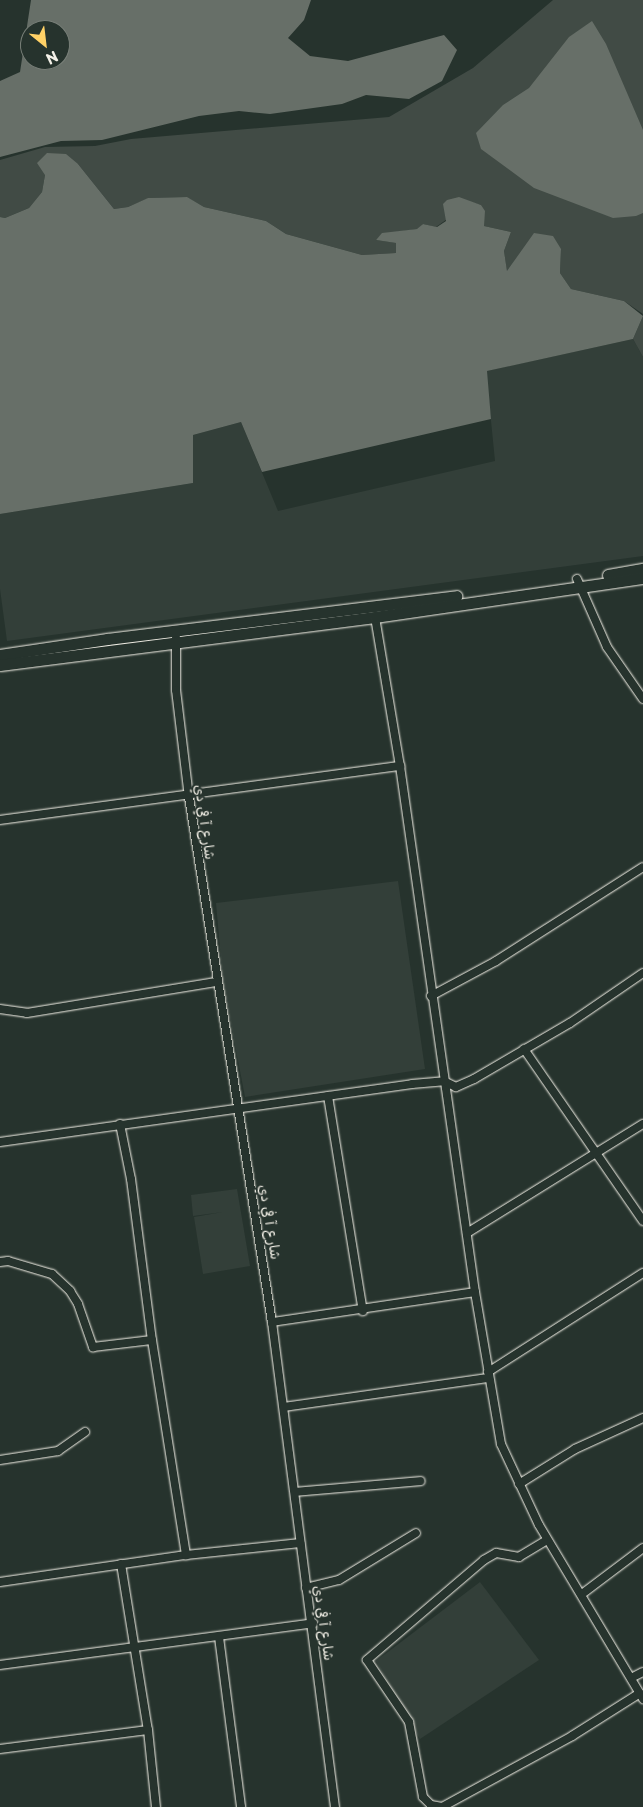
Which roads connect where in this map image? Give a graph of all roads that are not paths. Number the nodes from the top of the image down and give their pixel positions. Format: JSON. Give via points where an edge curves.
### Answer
{"nodes":[{"id":1,"x":643,"y":569,"type":"edge"},
{"id":2,"x":643,"y":578,"type":"edge"},
{"id":3,"x":578,"y":583,"type":"junction"},
{"id":4,"x":375,"y":617,"type":"junction"},
{"id":5,"x":176,"y":636,"type":"junction"},
{"id":6,"x":0,"y":655,"type":"edge"},
{"id":7,"x":0,"y":665,"type":"edge"},
{"id":8,"x":643,"y":699,"type":"edge"},
{"id":9,"x":400,"y":766,"type":"junction"},
{"id":10,"x":189,"y":797,"type":"junction"},
{"id":11,"x":0,"y":820,"type":"edge"},
{"id":12,"x":643,"y":867,"type":"edge"},
{"id":13,"x":643,"y":973,"type":"edge"},
{"id":14,"x":217,"y":982,"type":"junction"},
{"id":15,"x":431,"y":996,"type":"junction"},
{"id":16,"x":0,"y":1009,"type":"edge"},
{"id":17,"x":524,"y":1049,"type":"junction"},
{"id":18,"x":444,"y":1081,"type":"junction"},
{"id":19,"x":328,"y":1096,"type":"junction"},
{"id":20,"x":239,"y":1108,"type":"junction"},
{"id":21,"x":120,"y":1124,"type":"junction"},
{"id":22,"x":643,"y":1124,"type":"edge"},
{"id":23,"x":0,"y":1142,"type":"edge"},
{"id":24,"x":598,"y":1154,"type":"junction"},
{"id":25,"x":643,"y":1221,"type":"edge"},
{"id":26,"x":467,"y":1234,"type":"junction"},
{"id":27,"x":0,"y":1262,"type":"edge"},
{"id":28,"x":643,"y":1273,"type":"edge"},
{"id":29,"x":474,"y":1292,"type":"junction"},
{"id":30,"x":363,"y":1311,"type":"junction"},
{"id":31,"x":272,"y":1322,"type":"junction"},
{"id":32,"x":152,"y":1340,"type":"junction"},
{"id":33,"x":489,"y":1375,"type":"junction"},
{"id":34,"x":284,"y":1407,"type":"junction"},
{"id":35,"x":643,"y":1418,"type":"edge"},
{"id":36,"x":85,"y":1432,"type":"dead end"},
{"id":37,"x":0,"y":1460,"type":"edge"},
{"id":38,"x":421,"y":1481,"type":"dead end"},
{"id":39,"x":519,"y":1484,"type":"junction"},
{"id":40,"x":295,"y":1492,"type":"junction"},
{"id":41,"x":416,"y":1533,"type":"dead end"},
{"id":42,"x":547,"y":1540,"type":"junction"},
{"id":43,"x":300,"y":1543,"type":"junction"},
{"id":44,"x":643,"y":1548,"type":"edge"},
{"id":45,"x":186,"y":1555,"type":"junction"},
{"id":46,"x":121,"y":1564,"type":"junction"},
{"id":47,"x":0,"y":1582,"type":"edge"},
{"id":48,"x":306,"y":1588,"type":"junction"},
{"id":49,"x":582,"y":1594,"type":"junction"},
{"id":50,"x":313,"y":1623,"type":"junction"},
{"id":51,"x":219,"y":1637,"type":"junction"},
{"id":52,"x":134,"y":1647,"type":"junction"},
{"id":53,"x":0,"y":1665,"type":"edge"},
{"id":54,"x":643,"y":1672,"type":"edge"},
{"id":55,"x":632,"y":1678,"type":"junction"},
{"id":56,"x":641,"y":1696,"type":"edge"},
{"id":57,"x":148,"y":1730,"type":"junction"},
{"id":58,"x":0,"y":1749,"type":"edge"},
{"id":59,"x":156,"y":1807,"type":"edge"},
{"id":60,"x":236,"y":1807,"type":"edge"},
{"id":61,"x":241,"y":1807,"type":"edge"},
{"id":62,"x":335,"y":1807,"type":"edge"},
{"id":63,"x":442,"y":1807,"type":"edge"}],
"edges":[{"from":1,"to":3,"type":"main road"},
{"from":2,"to":3,"type":"main road"},
{"from":3,"to":4,"type":"main road"},
{"from":3,"to":5,"type":"main road"},
{"from":3,"to":8,"type":"street","via":[[607,646]]},
{"from":4,"to":5,"type":"main road"},
{"from":4,"to":9,"type":"street"},
{"from":5,"to":6,"type":"main road"},
{"from":5,"to":7,"type":"main road"},
{"from":5,"to":10,"type":"street","name":"شارع آ في دي","via":[[176,690]]},
{"from":9,"to":10,"type":"street"},
{"from":9,"to":15,"type":"street"},
{"from":10,"to":11,"type":"street"},
{"from":10,"to":14,"type":"street","name":"شارع آ في دي"},
{"from":12,"to":15,"type":"street","via":[[496,961]]},
{"from":13,"to":17,"type":"street","via":[[570,1023]]},
{"from":14,"to":16,"type":"street","via":[[27,1012]]},
{"from":14,"to":20,"type":"street","name":"شارع آ في دي"},
{"from":15,"to":18,"type":"street"},
{"from":17,"to":18,"type":"street","via":[[474,1080],[456,1087]]},
{"from":17,"to":24,"type":"street"},
{"from":18,"to":19,"type":"street"},
{"from":18,"to":26,"type":"street"},
{"from":19,"to":20,"type":"street"},
{"from":19,"to":30,"type":"street"},
{"from":20,"to":21,"type":"street"},
{"from":20,"to":31,"type":"street","name":"شارع آ في دي"},
{"from":21,"to":23,"type":"street"},
{"from":21,"to":32,"type":"street","via":[[131,1179]]},
{"from":22,"to":24,"type":"street"},
{"from":24,"to":25,"type":"street"},
{"from":24,"to":26,"type":"street"},
{"from":26,"to":29,"type":"street"},
{"from":27,"to":32,"type":"street","via":[[8,1261],[52,1274],[78,1304],[93,1347]]},
{"from":28,"to":33,"type":"street"},
{"from":29,"to":30,"type":"street"},
{"from":29,"to":33,"type":"street"},
{"from":30,"to":31,"type":"street"},
{"from":31,"to":34,"type":"street","name":"شارع آ في دي"},
{"from":32,"to":45,"type":"street"},
{"from":33,"to":34,"type":"street"},
{"from":33,"to":39,"type":"street","via":[[501,1444]]},
{"from":34,"to":40,"type":"street","name":"شارع آ في دي"},
{"from":35,"to":39,"type":"street","via":[[575,1450]]},
{"from":36,"to":37,"type":"street","via":[[58,1451]]},
{"from":38,"to":40,"type":"street"},
{"from":39,"to":42,"type":"street"},
{"from":40,"to":43,"type":"street","name":"شارع آ في دي"},
{"from":41,"to":48,"type":"street","via":[[339,1580]]},
{"from":42,"to":49,"type":"street"},
{"from":42,"to":63,"type":"street","via":[[519,1557],[496,1553],[484,1560],[368,1660],[409,1722],[423,1797],[430,1805]]},
{"from":43,"to":45,"type":"street"},
{"from":43,"to":48,"type":"street","name":"شارع آ في دي"},
{"from":44,"to":49,"type":"street"},
{"from":45,"to":46,"type":"street"},
{"from":46,"to":47,"type":"street"},
{"from":46,"to":52,"type":"street"},
{"from":48,"to":50,"type":"street","name":"شارع آ في دي"},
{"from":49,"to":55,"type":"street"},
{"from":50,"to":51,"type":"street"},
{"from":50,"to":62,"type":"street","name":"شارع آ في دي"},
{"from":51,"to":52,"type":"street"},
{"from":51,"to":61,"type":"street"},
{"from":52,"to":53,"type":"street"},
{"from":52,"to":57,"type":"street"},
{"from":54,"to":55,"type":"street"},
{"from":55,"to":56,"type":"street"},
{"from":56,"to":63,"type":"street"},
{"from":57,"to":58,"type":"street"},
{"from":57,"to":59,"type":"street"},
{"from":60,"to":61,"type":"street"}]}
